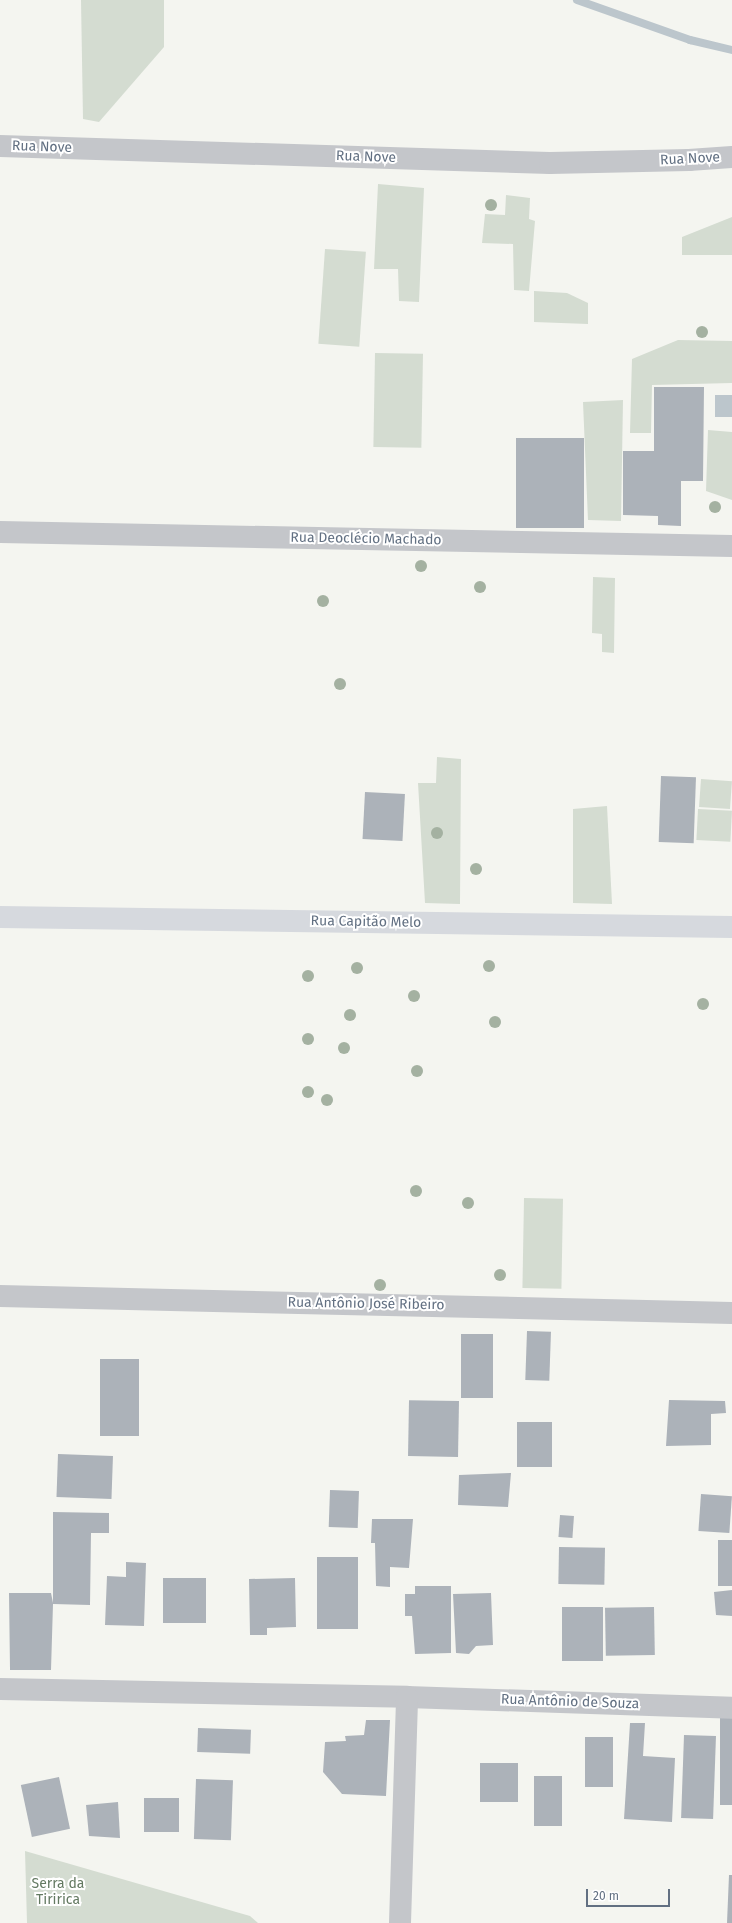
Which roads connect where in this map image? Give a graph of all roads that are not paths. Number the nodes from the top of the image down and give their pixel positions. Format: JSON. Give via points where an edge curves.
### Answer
{"nodes":[{"id":1,"x":0,"y":146,"type":"edge"},
{"id":2,"x":732,"y":157,"type":"edge"},
{"id":3,"x":0,"y":532,"type":"edge"},
{"id":4,"x":732,"y":546,"type":"edge"},
{"id":5,"x":0,"y":917,"type":"edge"},
{"id":6,"x":732,"y":927,"type":"edge"},
{"id":7,"x":0,"y":1296,"type":"edge"},
{"id":8,"x":732,"y":1313,"type":"edge"},
{"id":9,"x":0,"y":1689,"type":"edge"},
{"id":10,"x":407,"y":1697,"type":"junction"},
{"id":11,"x":732,"y":1708,"type":"edge"},
{"id":12,"x":400,"y":1923,"type":"edge"}],
"edges":[{"from":1,"to":2,"type":"street","name":"Rua Nove","via":[[550,163]]},
{"from":3,"to":4,"type":"street","name":"Rua Deoclécio Machado"},
{"from":5,"to":6,"type":"main road","name":"Rua Capitão Melo"},
{"from":7,"to":8,"type":"street","name":"Rua Antônio José Ribeiro"},
{"from":9,"to":10,"type":"street","name":"Rua Antônio de Souza"},
{"from":10,"to":11,"type":"street","name":"Rua Antônio de Souza"},
{"from":10,"to":12,"type":"street"}]}
